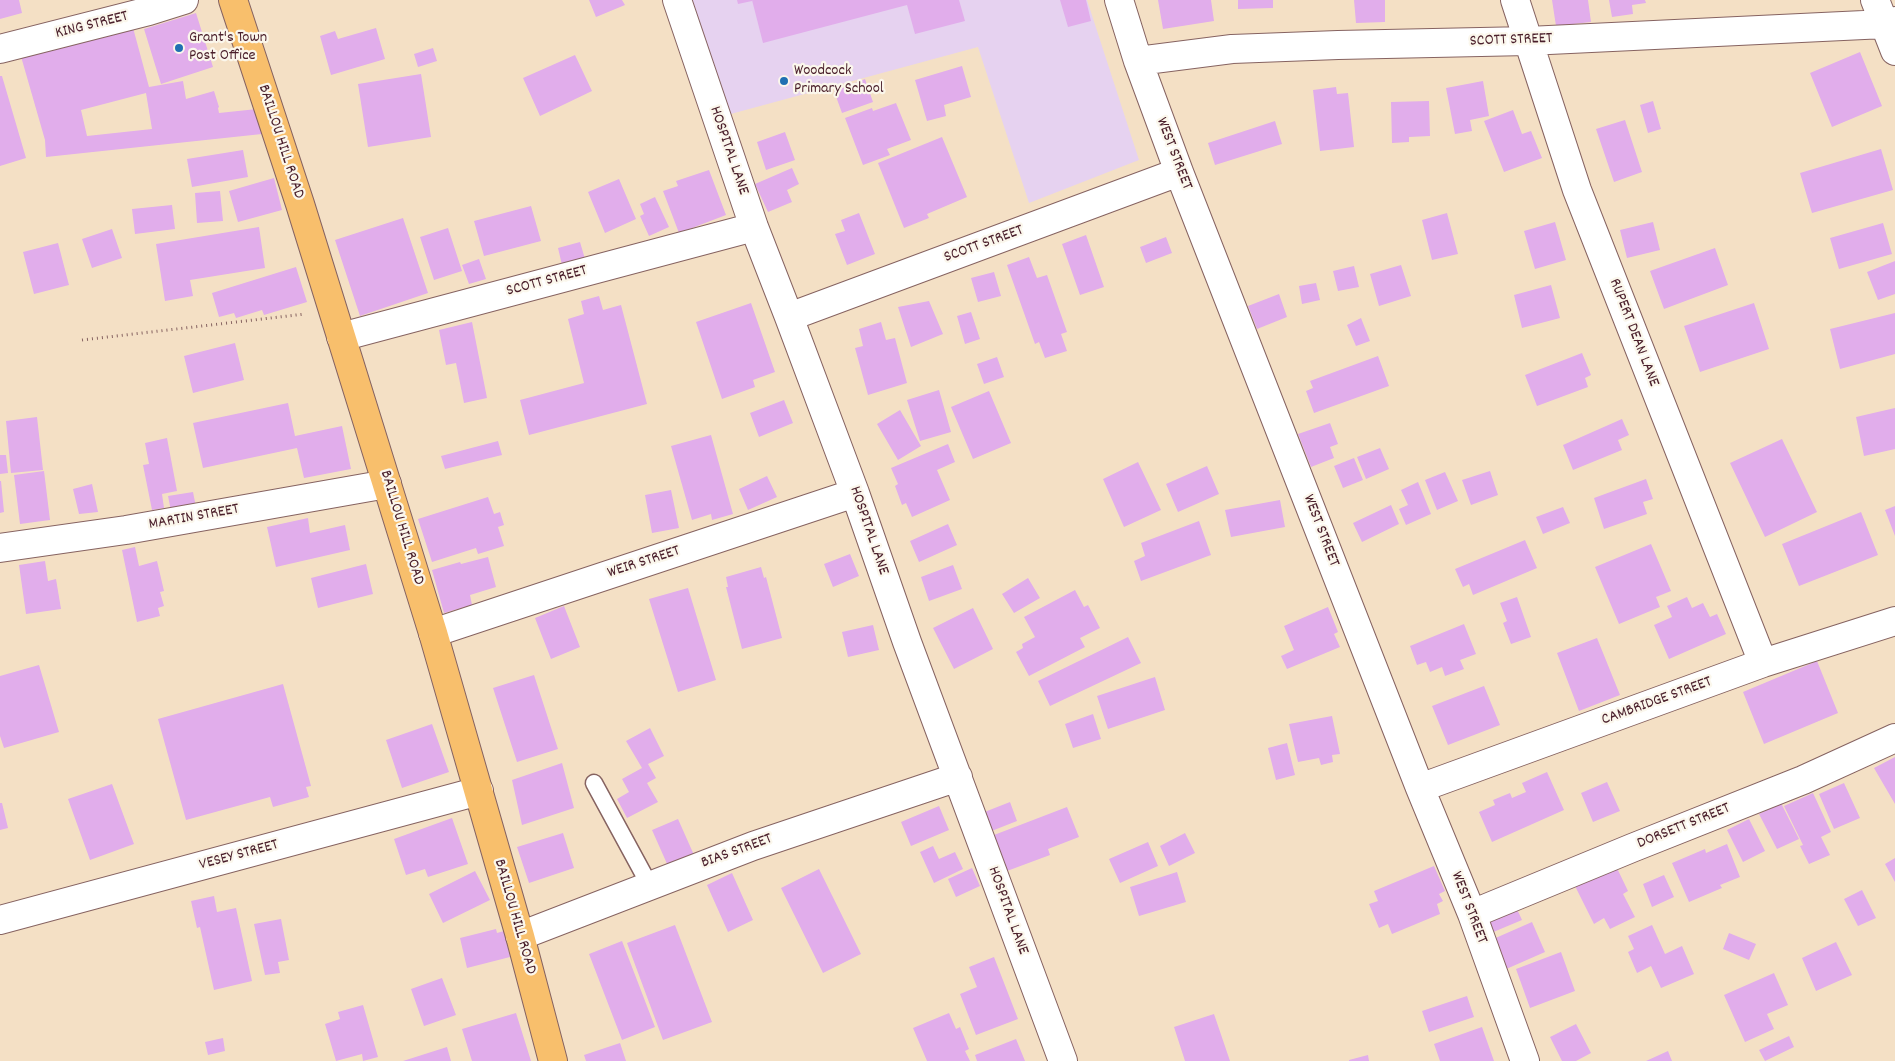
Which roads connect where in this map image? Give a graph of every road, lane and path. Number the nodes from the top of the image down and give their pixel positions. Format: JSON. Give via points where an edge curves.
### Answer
{"nodes":[{"id":1,"x":184,"y":0,"type":"edge"},
{"id":2,"x":233,"y":0,"type":"edge"},
{"id":3,"x":677,"y":0,"type":"edge"},
{"id":4,"x":1119,"y":0,"type":"edge"},
{"id":5,"x":1516,"y":0,"type":"edge"},
{"id":6,"x":1885,"y":15,"type":"edge"},
{"id":7,"x":1528,"y":41,"type":"junction"},
{"id":8,"x":0,"y":49,"type":"edge"},
{"id":9,"x":1895,"y":51,"type":"edge"},
{"id":10,"x":1138,"y":61,"type":"junction"},
{"id":11,"x":1179,"y":172,"type":"junction"},
{"id":12,"x":754,"y":227,"type":"junction"},
{"id":13,"x":334,"y":311,"type":"junction"},
{"id":14,"x":789,"y":317,"type":"junction"},
{"id":15,"x":341,"y":337,"type":"junction"},
{"id":16,"x":82,"y":340,"type":"dead end"},
{"id":17,"x":387,"y":484,"type":"junction"},
{"id":18,"x":855,"y":493,"type":"junction"},
{"id":19,"x":0,"y":548,"type":"edge"},
{"id":20,"x":1895,"y":621,"type":"edge"},
{"id":21,"x":433,"y":633,"type":"junction"},
{"id":22,"x":1763,"y":663,"type":"junction"},
{"id":23,"x":1895,"y":738,"type":"edge"},
{"id":24,"x":958,"y":777,"type":"junction"},
{"id":25,"x":594,"y":783,"type":"dead end"},
{"id":26,"x":1420,"y":788,"type":"junction"},
{"id":27,"x":478,"y":791,"type":"junction"},
{"id":28,"x":650,"y":886,"type":"junction"},
{"id":29,"x":1472,"y":914,"type":"junction"},
{"id":30,"x":0,"y":920,"type":"edge"},
{"id":31,"x":520,"y":936,"type":"junction"},
{"id":32,"x":553,"y":1061,"type":"edge"},
{"id":33,"x":1063,"y":1061,"type":"edge"},
{"id":34,"x":1524,"y":1061,"type":"edge"}],
"edges":[{"from":1,"to":8,"type":"street","name":"KING STREET"},
{"from":2,"to":13,"type":"main road","name":"BAILLOU HILL ROAD"},
{"from":3,"to":12,"type":"street","name":"HOSPITAL LANE"},
{"from":4,"to":10,"type":"street","name":"WEST STREET"},
{"from":5,"to":7,"type":"street","name":"RUPERT DEAN LANE"},
{"from":6,"to":7,"type":"street","name":"SCOTT STREET"},
{"from":6,"to":9,"type":"street"},
{"from":7,"to":10,"type":"street","name":"SCOTT STREET","via":[[1232,49]]},
{"from":7,"to":22,"type":"street","name":"RUPERT DEAN LANE","via":[[1577,190]]},
{"from":10,"to":11,"type":"street","name":"WEST STREET"},
{"from":11,"to":14,"type":"street","name":"SCOTT STREET"},
{"from":11,"to":26,"type":"street","name":"WEST STREET"},
{"from":12,"to":14,"type":"street","name":"HOSPITAL LANE"},
{"from":12,"to":15,"type":"street","name":"SCOTT STREET"},
{"from":13,"to":15,"type":"main road","name":"BAILLOU HILL ROAD"},
{"from":13,"to":16,"type":"path"},
{"from":14,"to":18,"type":"street","name":"HOSPITAL LANE"},
{"from":15,"to":17,"type":"main road","name":"BAILLOU HILL ROAD"},
{"from":17,"to":19,"type":"street","name":"MARTIN STREET","via":[[126,530]]},
{"from":17,"to":21,"type":"main road","name":"BAILLOU HILL ROAD"},
{"from":18,"to":21,"type":"street","name":"WEIR STREET"},
{"from":18,"to":24,"type":"street","name":"HOSPITAL LANE"},
{"from":20,"to":22,"type":"street","name":"CAMBRIDGE STREET"},
{"from":21,"to":27,"type":"main road","name":"BAILLOU HILL ROAD"},
{"from":22,"to":26,"type":"street","name":"CAMBRIDGE STREET"},
{"from":23,"to":29,"type":"street","name":"DORSETT STREET","via":[[1803,780]]},
{"from":24,"to":28,"type":"street","name":"BIAS STREET","via":[[753,846]]},
{"from":24,"to":33,"type":"street","name":"HOSPITAL LANE"},
{"from":25,"to":28,"type":"lane"},
{"from":26,"to":29,"type":"street","name":"WEST STREET"},
{"from":27,"to":30,"type":"street","name":"VESEY STREET"},
{"from":27,"to":31,"type":"main road","name":"BAILLOU HILL ROAD"},
{"from":28,"to":31,"type":"street","name":"BIAS STREET"},
{"from":29,"to":34,"type":"street","name":"WEST STREET"},
{"from":31,"to":32,"type":"main road","name":"BAILLOU HILL ROAD"}]}
